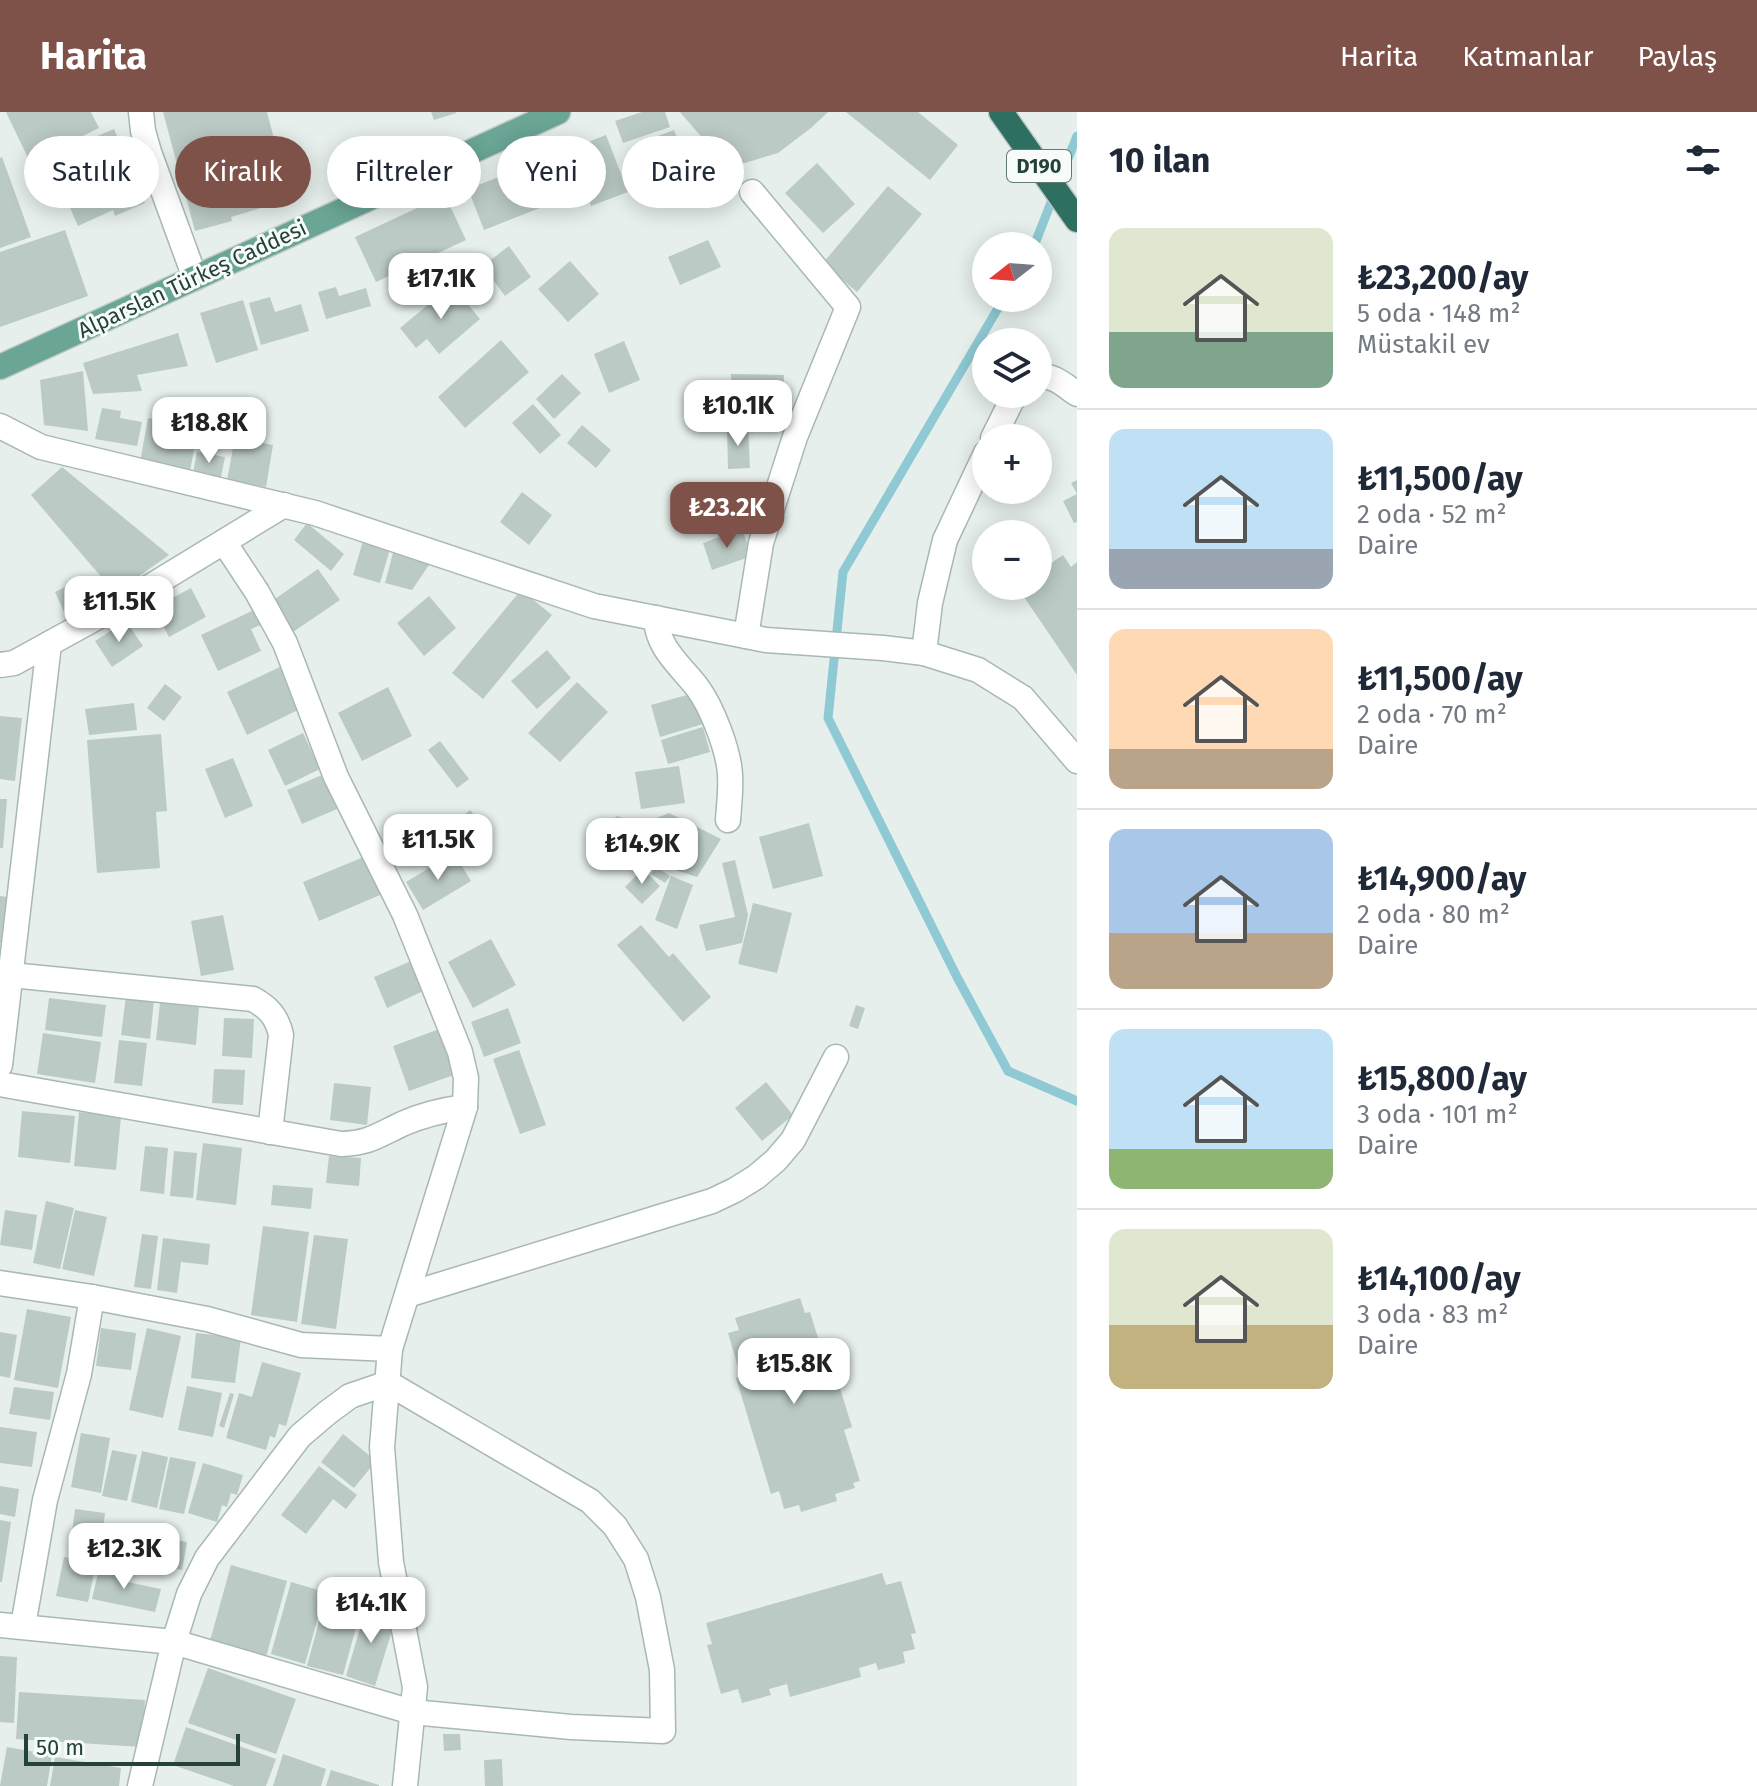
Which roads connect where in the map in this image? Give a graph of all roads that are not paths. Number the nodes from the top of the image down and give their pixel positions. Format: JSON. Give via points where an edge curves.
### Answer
{"nodes":[{"id":1,"x":141,"y":112,"type":"edge"},
{"id":2,"x":558,"y":112,"type":"edge"},
{"id":3,"x":1001,"y":112,"type":"edge"},
{"id":4,"x":752,"y":192,"type":"dead end"},
{"id":5,"x":1077,"y":220,"type":"edge"},
{"id":6,"x":195,"y":278,"type":"junction"},
{"id":7,"x":0,"y":367,"type":"edge"},
{"id":8,"x":1052,"y":377,"type":"edge"},
{"id":9,"x":1077,"y":394,"type":"edge"},
{"id":10,"x":0,"y":426,"type":"edge"},
{"id":11,"x":972,"y":483,"type":"edge"},
{"id":12,"x":284,"y":505,"type":"junction"},
{"id":13,"x":224,"y":542,"type":"junction"},
{"id":14,"x":656,"y":618,"type":"junction"},
{"id":15,"x":756,"y":638,"type":"junction"},
{"id":16,"x":49,"y":644,"type":"junction"},
{"id":17,"x":924,"y":653,"type":"junction"},
{"id":18,"x":0,"y":665,"type":"edge"},
{"id":19,"x":1077,"y":761,"type":"edge"},
{"id":20,"x":728,"y":820,"type":"dead end"},
{"id":21,"x":12,"y":866,"type":"edge"},
{"id":22,"x":5,"y":973,"type":"edge"},
{"id":23,"x":836,"y":1057,"type":"dead end"},
{"id":24,"x":0,"y":1065,"type":"edge"},
{"id":25,"x":0,"y":1084,"type":"edge"},
{"id":26,"x":465,"y":1107,"type":"junction"},
{"id":27,"x":270,"y":1132,"type":"junction"},
{"id":28,"x":0,"y":1283,"type":"edge"},
{"id":29,"x":407,"y":1295,"type":"junction"},
{"id":30,"x":92,"y":1297,"type":"junction"},
{"id":31,"x":390,"y":1349,"type":"junction"},
{"id":32,"x":388,"y":1383,"type":"junction"},
{"id":33,"x":12,"y":1626,"type":"edge"},
{"id":34,"x":174,"y":1642,"type":"junction"},
{"id":35,"x":412,"y":1712,"type":"junction"},
{"id":36,"x":140,"y":1786,"type":"edge"},
{"id":37,"x":405,"y":1786,"type":"edge"}],
"edges":[{"from":1,"to":6,"type":"street","via":[[149,152]]},
{"from":2,"to":6,"type":"main road","name":"Alparslan Türkeş Caddesi"},
{"from":3,"to":5,"type":"highway","number":"D190"},
{"from":4,"to":15,"type":"street","via":[[848,307],[795,437],[761,543]]},
{"from":6,"to":7,"type":"main road","name":"Alparslan Türkeş Caddesi"},
{"from":8,"to":9,"type":"street"},
{"from":10,"to":12,"type":"street","via":[[41,447]]},
{"from":11,"to":17,"type":"street","via":[[945,540]]},
{"from":12,"to":13,"type":"street"},
{"from":12,"to":14,"type":"street","via":[[594,606]]},
{"from":13,"to":16,"type":"street"},
{"from":13,"to":26,"type":"street","via":[[285,643],[336,777],[405,915],[460,1052]]},
{"from":14,"to":15,"type":"street"},
{"from":14,"to":20,"type":"street","via":[[661,641],[698,689],[720,737],[730,774]]},
{"from":15,"to":17,"type":"street"},
{"from":16,"to":18,"type":"street"},
{"from":16,"to":21,"type":"street"},
{"from":17,"to":19,"type":"street","via":[[978,670],[1023,698]]},
{"from":21,"to":22,"type":"street"},
{"from":22,"to":24,"type":"street"},
{"from":22,"to":27,"type":"street","via":[[253,999],[265,1005],[281,1035]]},
{"from":23,"to":29,"type":"street","via":[[793,1140],[776,1160],[735,1190]]},
{"from":25,"to":27,"type":"street"},
{"from":26,"to":27,"type":"street","via":[[422,1116],[357,1144]]},
{"from":26,"to":29,"type":"street"},
{"from":28,"to":30,"type":"street"},
{"from":29,"to":31,"type":"street"},
{"from":30,"to":31,"type":"street","via":[[207,1319],[301,1345]]},
{"from":30,"to":33,"type":"street","via":[[79,1374]]},
{"from":31,"to":32,"type":"street"},
{"from":32,"to":34,"type":"street","via":[[350,1396],[300,1436],[207,1558]]},
{"from":32,"to":35,"type":"street","via":[[382,1447],[391,1562],[415,1687]]},
{"from":32,"to":35,"type":"street","via":[[590,1501],[615,1526],[636,1559],[662,1670],[663,1731]]},
{"from":33,"to":34,"type":"street"},
{"from":34,"to":35,"type":"street"},
{"from":34,"to":36,"type":"street"},
{"from":35,"to":37,"type":"street"}]}
